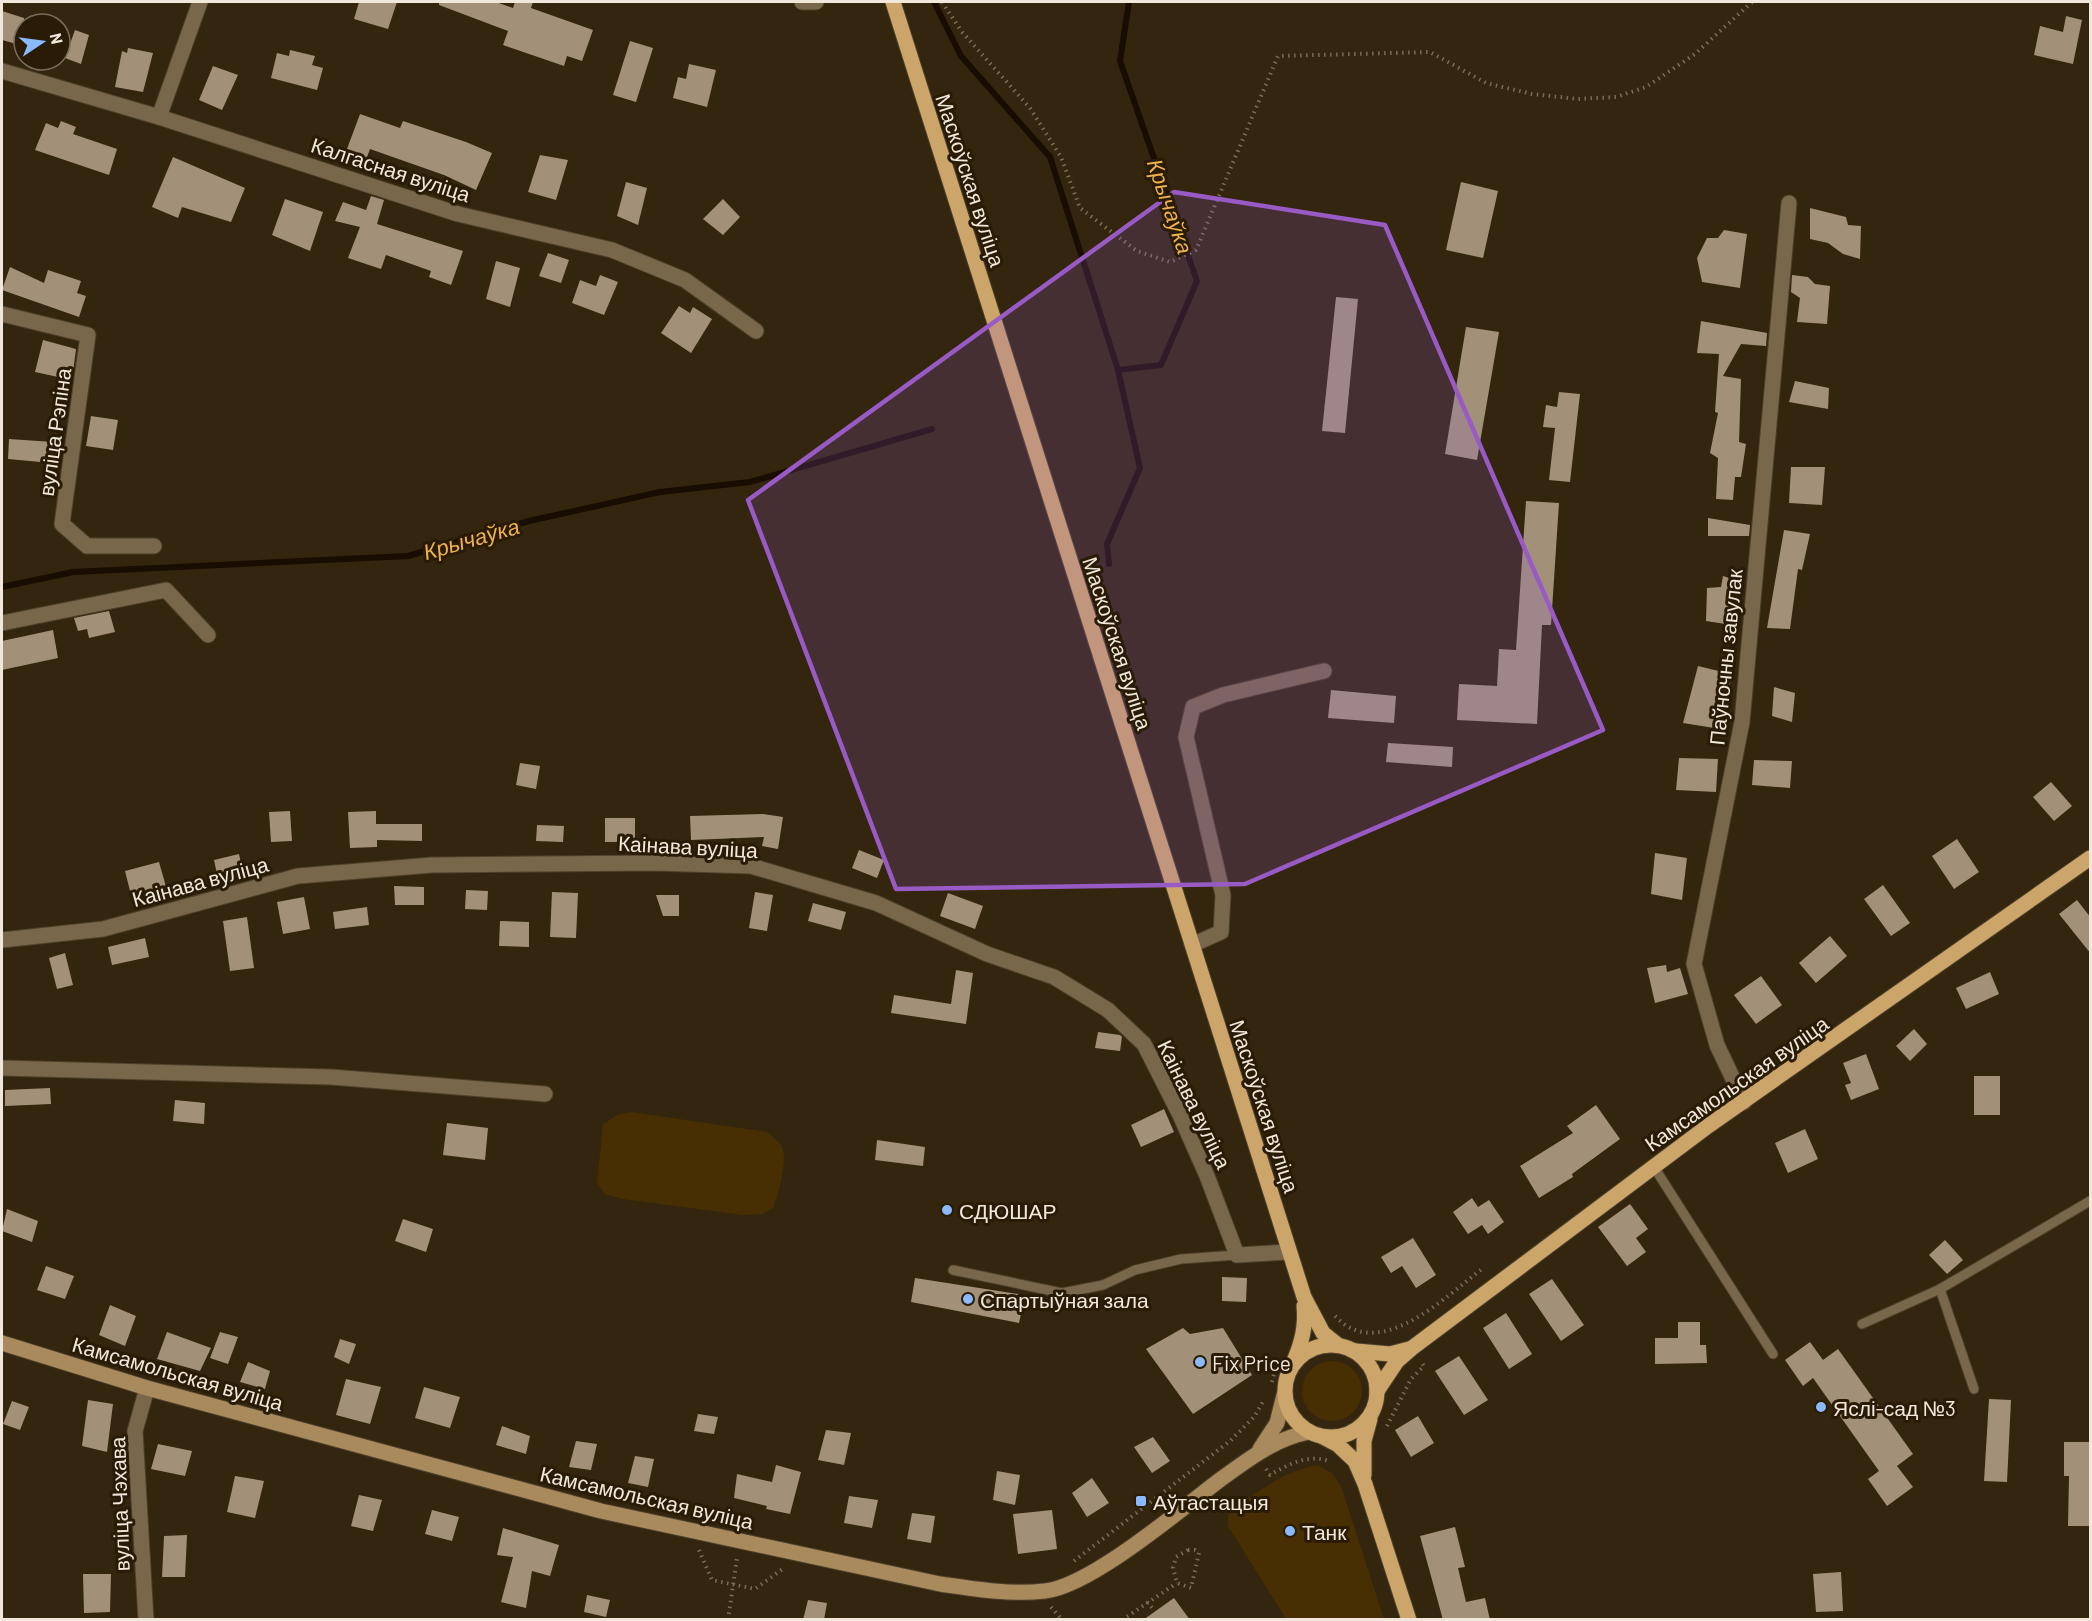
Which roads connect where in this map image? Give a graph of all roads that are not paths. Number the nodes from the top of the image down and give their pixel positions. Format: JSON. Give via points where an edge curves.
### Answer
{"nodes":[{"id":1,"x":200,"y":2,"type":"edge"},
{"id":2,"x":802,"y":2,"type":"edge"},
{"id":3,"x":816,"y":2,"type":"edge"},
{"id":4,"x":893,"y":2,"type":"edge"},
{"id":5,"x":2,"y":71,"type":"edge"},
{"id":6,"x":159,"y":117,"type":"junction"},
{"id":7,"x":1789,"y":203,"type":"dead end"},
{"id":8,"x":2,"y":314,"type":"edge"},
{"id":9,"x":756,"y":331,"type":"dead end"},
{"id":10,"x":154,"y":546,"type":"dead end"},
{"id":11,"x":2,"y":623,"type":"edge"},
{"id":12,"x":208,"y":634,"type":"dead end"},
{"id":13,"x":1324,"y":671,"type":"dead end"},
{"id":14,"x":2091,"y":858,"type":"edge"},
{"id":15,"x":2,"y":940,"type":"edge"},
{"id":16,"x":1192,"y":945,"type":"junction"},
{"id":17,"x":2,"y":1068,"type":"edge"},
{"id":18,"x":545,"y":1094,"type":"dead end"},
{"id":19,"x":1744,"y":1102,"type":"junction"},
{"id":20,"x":1654,"y":1167,"type":"junction"},
{"id":21,"x":2091,"y":1201,"type":"edge"},
{"id":22,"x":1289,"y":1252,"type":"junction"},
{"id":23,"x":1237,"y":1255,"type":"junction"},
{"id":24,"x":953,"y":1270,"type":"dead end"},
{"id":25,"x":1940,"y":1289,"type":"junction"},
{"id":26,"x":1304,"y":1297,"type":"junction"},
{"id":27,"x":1862,"y":1324,"type":"dead end"},
{"id":28,"x":2,"y":1343,"type":"edge"},
{"id":29,"x":1345,"y":1348,"type":"junction"},
{"id":30,"x":1412,"y":1348,"type":"junction"},
{"id":31,"x":1773,"y":1354,"type":"dead end"},
{"id":32,"x":1293,"y":1364,"type":"junction"},
{"id":33,"x":147,"y":1388,"type":"junction"},
{"id":34,"x":1974,"y":1389,"type":"dead end"},
{"id":35,"x":1277,"y":1391,"type":"junction"},
{"id":36,"x":1377,"y":1391,"type":"junction"},
{"id":37,"x":1371,"y":1414,"type":"junction"},
{"id":38,"x":1316,"y":1435,"type":"junction"},
{"id":39,"x":1256,"y":1454,"type":"junction"},
{"id":40,"x":1365,"y":1484,"type":"junction"},
{"id":41,"x":146,"y":1620,"type":"edge"},
{"id":42,"x":1409,"y":1620,"type":"edge"}],
"edges":[{"from":1,"to":6,"type":"street"},
{"from":2,"to":3,"type":"street"},
{"from":4,"to":16,"type":"main road","name":"Маскоўская вуліца"},
{"from":5,"to":6,"type":"street","name":"Калгасная вуліца"},
{"from":6,"to":9,"type":"street","name":"Калгасная вуліца","via":[[458,214],[612,250],[685,280]]},
{"from":7,"to":19,"type":"street","name":"Паўночны завулак","via":[[1742,722],[1694,964],[1717,1045]]},
{"from":8,"to":10,"type":"street","name":"вуліца Рэпіна","via":[[88,335],[62,524],[87,546]]},
{"from":11,"to":12,"type":"street","via":[[166,590]]},
{"from":13,"to":16,"type":"street","via":[[1223,695],[1192,707],[1186,737],[1223,895],[1221,932]]},
{"from":14,"to":19,"type":"main road","name":"Камсамольская вуліца"},
{"from":15,"to":23,"type":"street","name":"Каінава вуліца","via":[[103,929],[298,876],[432,865],[751,866],[876,903],[987,954],[1054,977],[1108,1010],[1144,1044],[1208,1176]]},
{"from":16,"to":22,"type":"main road","name":"Маскоўская вуліца"},
{"from":17,"to":18,"type":"street","via":[[331,1077]]},
{"from":19,"to":20,"type":"main road","name":"Камсамольская вуліца"},
{"from":20,"to":30,"type":"main road","name":"Камсамольская вуліца"},
{"from":20,"to":31,"type":"lane"},
{"from":21,"to":25,"type":"lane"},
{"from":22,"to":23,"type":"street"},
{"from":22,"to":26,"type":"main road","name":"Маскоўская вуліца"},
{"from":23,"to":24,"type":"lane","via":[[1181,1259],[1135,1270],[1103,1285],[1062,1293]]},
{"from":25,"to":27,"type":"lane"},
{"from":25,"to":34,"type":"lane"},
{"from":26,"to":29,"type":"main road","name":"Маскоўская вуліца","via":[[1323,1333]]},
{"from":26,"to":32,"type":"main road","name":"Маскоўская вуліца","via":[[1302,1343]]},
{"from":28,"to":33,"type":"main road","name":"Камсамольская вуліца"},
{"from":29,"to":30,"type":"main road","name":"Камсамольская вуліца","via":[[1374,1355]]},
{"from":29,"to":32,"type":"main road","via":[[1321,1346],[1306,1352]]},
{"from":29,"to":36,"type":"main road","via":[[1366,1360]]},
{"from":30,"to":36,"type":"main road","name":"Камсамольская вуліца","via":[[1397,1361]]},
{"from":32,"to":35,"type":"main road"},
{"from":33,"to":39,"type":"main road","name":"Камсамольская вуліца","via":[[601,1511],[984,1591],[1047,1591],[1084,1576]]},
{"from":33,"to":41,"type":"street","name":"вуліца Чэхава","via":[[135,1431]]},
{"from":35,"to":38,"type":"main road","via":[[1292,1416]]},
{"from":35,"to":39,"type":"main road","name":"Камсамольская вуліца","via":[[1277,1423]]},
{"from":36,"to":37,"type":"main road"},
{"from":37,"to":38,"type":"main road","via":[[1359,1428],[1342,1437]]},
{"from":37,"to":40,"type":"main road","via":[[1364,1441]]},
{"from":38,"to":39,"type":"main road","name":"Камсамольская вуліца","via":[[1292,1436]]},
{"from":38,"to":40,"type":"main road","via":[[1338,1445],[1355,1461]]},
{"from":40,"to":42,"type":"main road"}]}
